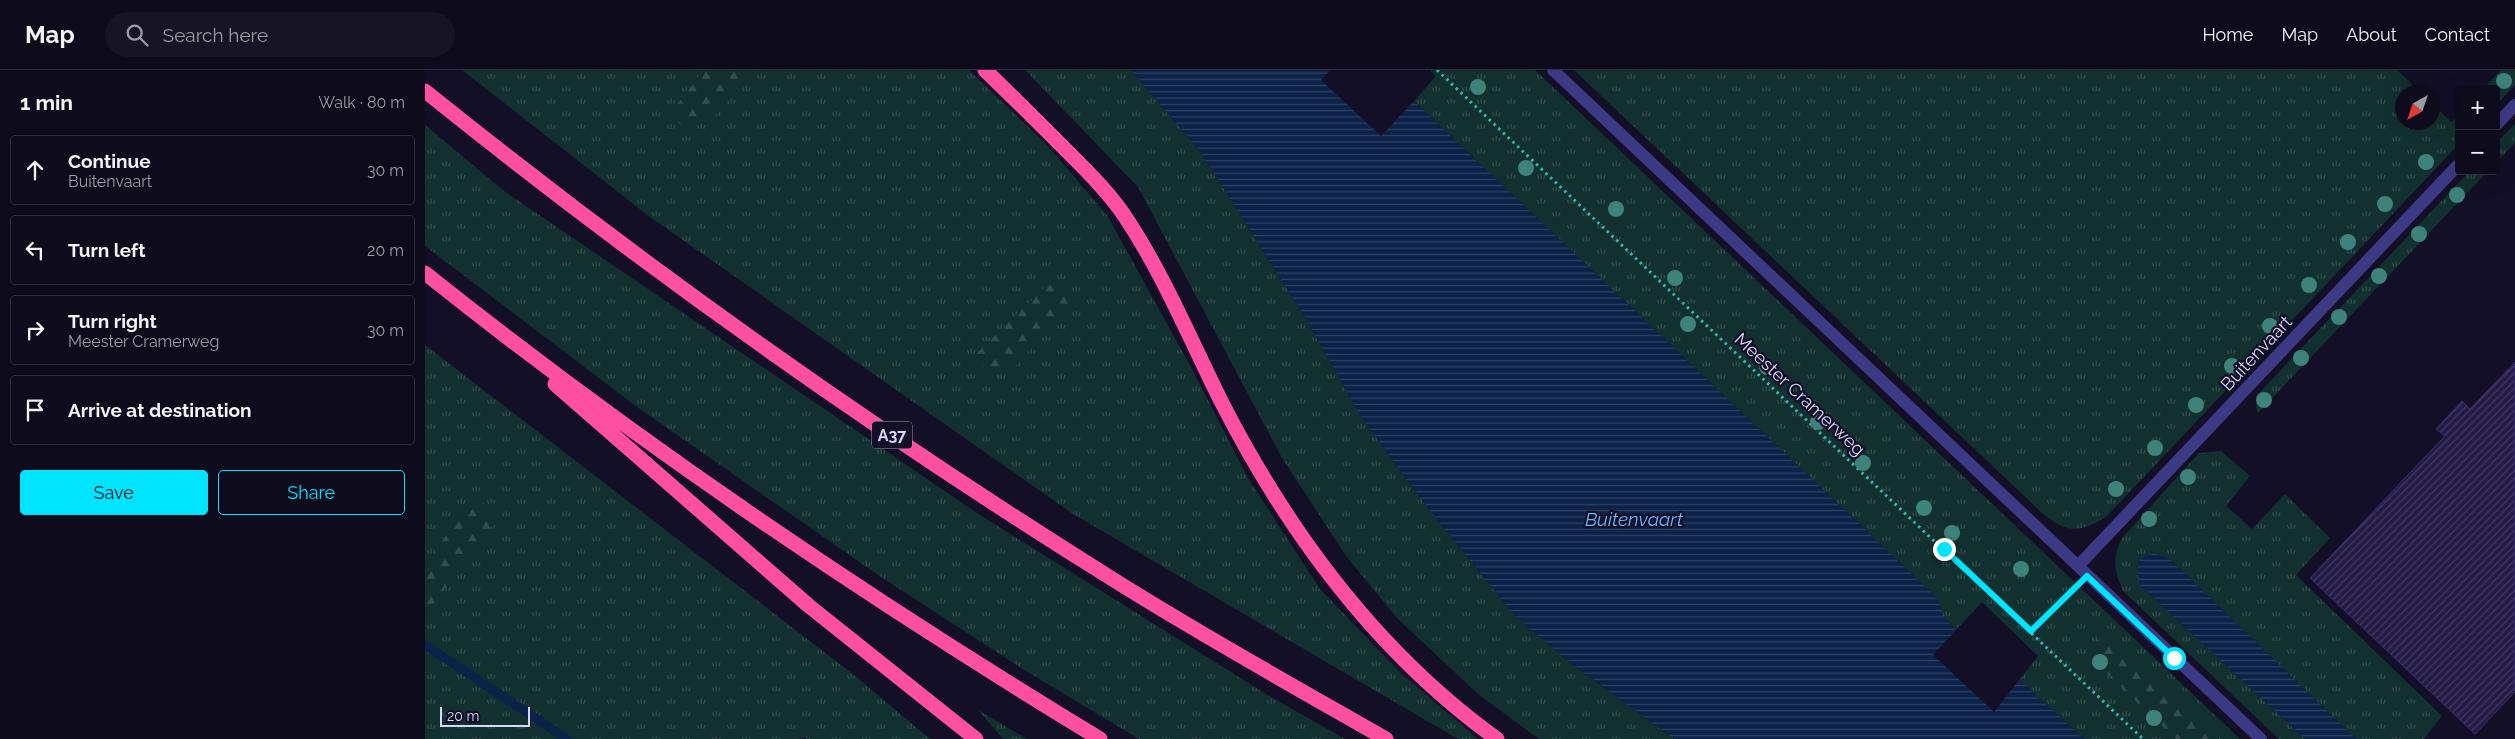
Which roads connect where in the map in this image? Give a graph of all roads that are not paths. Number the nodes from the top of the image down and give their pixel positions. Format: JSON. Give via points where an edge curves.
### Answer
{"nodes":[{"id":1,"x":985,"y":70,"type":"edge"},
{"id":2,"x":1553,"y":70,"type":"edge"},
{"id":3,"x":425,"y":91,"type":"edge"},
{"id":4,"x":2515,"y":105,"type":"edge"},
{"id":5,"x":2500,"y":121,"type":"edge"},
{"id":6,"x":2455,"y":168,"type":"edge"},
{"id":7,"x":425,"y":273,"type":"edge"},
{"id":8,"x":462,"y":302,"type":"junction"},
{"id":9,"x":2078,"y":566,"type":"junction"},
{"id":10,"x":976,"y":739,"type":"edge"},
{"id":11,"x":1100,"y":739,"type":"edge"},
{"id":12,"x":1386,"y":739,"type":"edge"},
{"id":13,"x":1497,"y":739,"type":"edge"},
{"id":14,"x":2261,"y":739,"type":"edge"}],
"edges":[{"from":1,"to":13,"type":"highway","via":[[1098,182],[1124,214],[1184,322],[1259,471],[1294,526],[1342,591],[1397,654]]},
{"from":2,"to":9,"type":"street"},
{"from":3,"to":12,"type":"highway","number":"A37","via":[[541,183],[839,400],[1116,582]]},
{"from":4,"to":5,"type":"street"},
{"from":6,"to":9,"type":"street","name":"Buitenvaart"},
{"from":7,"to":8,"type":"highway"},
{"from":8,"to":10,"type":"highway","via":[[809,606]]},
{"from":8,"to":11,"type":"highway","via":[[659,451],[956,651]]},
{"from":9,"to":14,"type":"street"}]}
